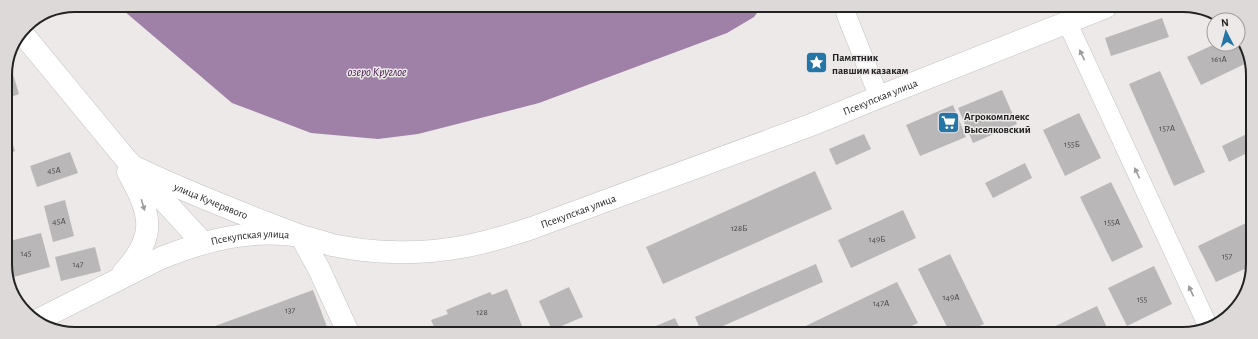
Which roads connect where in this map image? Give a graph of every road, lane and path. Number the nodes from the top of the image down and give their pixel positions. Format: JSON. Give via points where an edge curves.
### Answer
{"nodes":[{"id":1,"x":846,"y":12,"type":"edge"},
{"id":2,"x":1093,"y":12,"type":"edge"},
{"id":3,"x":1067,"y":22,"type":"junction"},
{"id":4,"x":25,"y":37,"type":"edge"},
{"id":5,"x":879,"y":97,"type":"junction"},
{"id":6,"x":114,"y":145,"type":"junction"},
{"id":7,"x":134,"y":167,"type":"junction"},
{"id":8,"x":301,"y":236,"type":"junction"},
{"id":9,"x":203,"y":243,"type":"junction"},
{"id":10,"x":118,"y":279,"type":"junction"},
{"id":11,"x":42,"y":318,"type":"edge"},
{"id":12,"x":1206,"y":322,"type":"edge"},
{"id":13,"x":346,"y":327,"type":"edge"}],
"edges":[{"from":1,"to":5,"type":"street"},
{"from":2,"to":3,"type":"street","name":"Псекупская улица"},
{"from":3,"to":5,"type":"street","name":"Псекупская улица"},
{"from":12,"to":3,"type":"street","one_way":true},
{"from":4,"to":6,"type":"street","name":"улица Кучерявого"},
{"from":5,"to":8,"type":"street","name":"Псекупская улица","via":[[811,125],[532,228],[467,247],[411,253],[371,251],[333,245]]},
{"from":6,"to":7,"type":"street","name":"улица Кучерявого"},
{"from":6,"to":10,"type":"street","name":"улица Кучерявого","one_way":true,"via":[[139,192],[147,221],[143,248]]},
{"from":7,"to":8,"type":"street","name":"улица Кучерявого","via":[[174,186]]},
{"from":7,"to":9,"type":"street","name":"улица Кучерявого"},
{"from":8,"to":9,"type":"street","name":"Псекупская улица","via":[[255,234]]},
{"from":8,"to":13,"type":"street"},
{"from":9,"to":10,"type":"street","name":"Псекупская улица","via":[[161,258]]},
{"from":10,"to":11,"type":"street","name":"Псекупская улица"}]}
